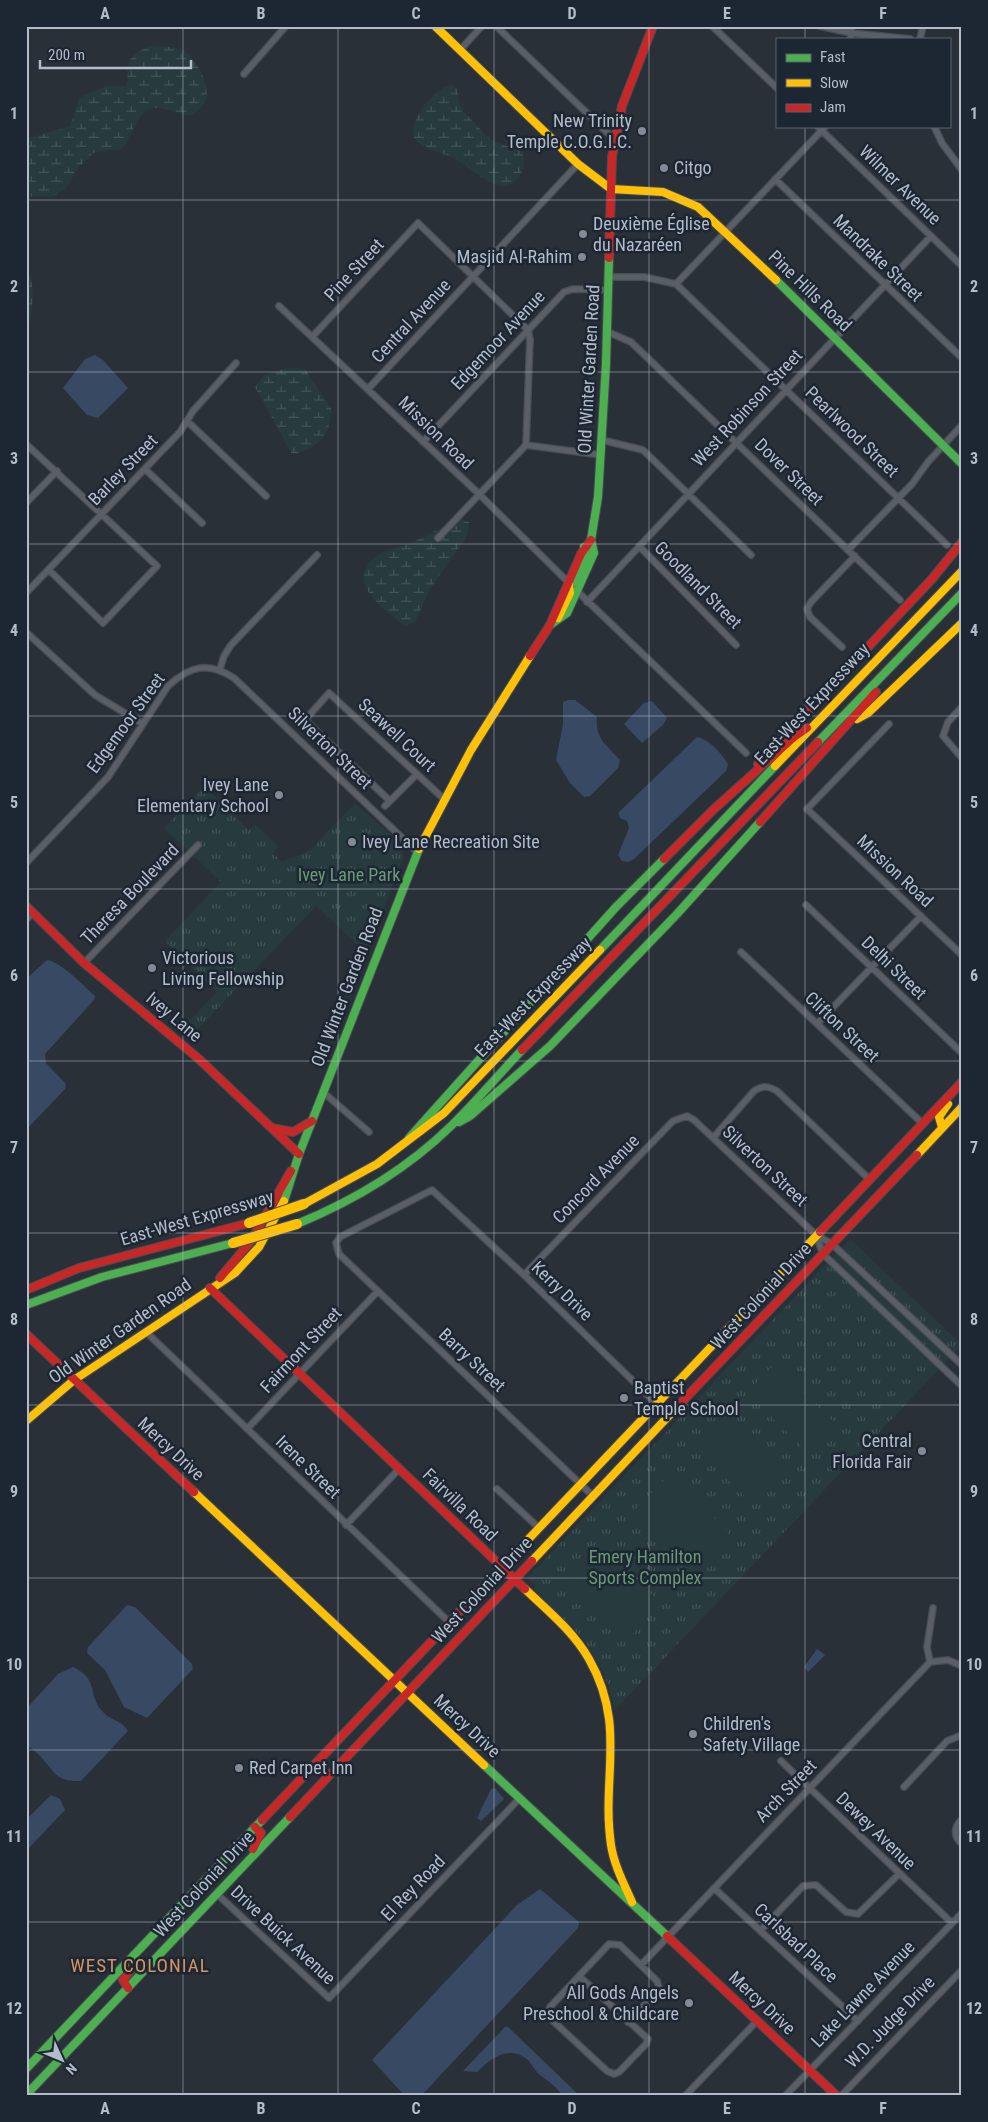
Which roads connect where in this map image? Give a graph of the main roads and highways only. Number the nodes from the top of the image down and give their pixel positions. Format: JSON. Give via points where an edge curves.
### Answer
{"nodes":[{"id":1,"x":435,"y":26,"type":"edge"},
{"id":2,"x":652,"y":26,"type":"edge"},
{"id":3,"x":611,"y":189,"type":"junction"},
{"id":4,"x":962,"y":464,"type":"edge"},
{"id":5,"x":962,"y":542,"type":"edge"},
{"id":6,"x":587,"y":544,"type":"junction"},
{"id":7,"x":962,"y":571,"type":"edge"},
{"id":8,"x":962,"y":593,"type":"edge"},
{"id":9,"x":962,"y":623,"type":"edge"},
{"id":10,"x":553,"y":624,"type":"junction"},
{"id":11,"x":900,"y":659,"type":"junction"},
{"id":12,"x":850,"y":723,"type":"junction"},
{"id":13,"x":813,"y":725,"type":"junction"},
{"id":14,"x":745,"y":780,"type":"junction"},
{"id":15,"x":29,"y":913,"type":"edge"},
{"id":16,"x":962,"y":1082,"type":"edge"},
{"id":17,"x":952,"y":1092,"type":"junction"},
{"id":18,"x":962,"y":1107,"type":"edge"},
{"id":19,"x":312,"y":1121,"type":"junction"},
{"id":20,"x":458,"y":1122,"type":"junction"},
{"id":21,"x":922,"y":1123,"type":"junction"},
{"id":22,"x":942,"y":1127,"type":"junction"},
{"id":23,"x":272,"y":1128,"type":"junction"},
{"id":24,"x":404,"y":1146,"type":"junction"},
{"id":25,"x":300,"y":1154,"type":"junction"},
{"id":26,"x":907,"y":1165,"type":"junction"},
{"id":27,"x":210,"y":1288,"type":"junction"},
{"id":28,"x":26,"y":1290,"type":"edge"},
{"id":29,"x":26,"y":1305,"type":"edge"},
{"id":30,"x":736,"y":1319,"type":"junction"},
{"id":31,"x":749,"y":1332,"type":"junction"},
{"id":32,"x":26,"y":1334,"type":"edge"},
{"id":33,"x":74,"y":1380,"type":"junction"},
{"id":34,"x":26,"y":1421,"type":"edge"},
{"id":35,"x":501,"y":1567,"type":"junction"},
{"id":36,"x":514,"y":1579,"type":"junction"},
{"id":37,"x":395,"y":1680,"type":"junction"},
{"id":38,"x":408,"y":1692,"type":"junction"},
{"id":39,"x":255,"y":1826,"type":"junction"},
{"id":40,"x":618,"y":1874,"type":"junction"},
{"id":41,"x":227,"y":1883,"type":"junction"},
{"id":42,"x":612,"y":1885,"type":"junction"},
{"id":43,"x":634,"y":1905,"type":"junction"},
{"id":44,"x":154,"y":1934,"type":"junction"},
{"id":45,"x":128,"y":1988,"type":"junction"},
{"id":46,"x":58,"y":2036,"type":"junction"},
{"id":47,"x":26,"y":2069,"type":"edge"},
{"id":48,"x":30,"y":2092,"type":"edge"},
{"id":49,"x":839,"y":2096,"type":"edge"}],
"edges":[{"from":1,"to":3,"type":"main road","via":[[578,164]]},
{"from":2,"to":3,"type":"main road","name":"Old Winter Garden Road","via":[[623,104],[614,139]]},
{"from":3,"to":4,"type":"main road","name":"Pine Hills Road","via":[[663,192],[698,207]]},
{"from":3,"to":6,"type":"main road","name":"Old Winter Garden Road","via":[[601,455],[596,511]]},
{"from":5,"to":14,"type":"main road"},
{"from":6,"to":10,"type":"main road","name":"Old Winter Garden Road","via":[[553,612]]},
{"from":6,"to":10,"type":"main road","name":"Old Winter Garden Road","via":[[594,553],[578,592],[567,613]]},
{"from":7,"to":13,"type":"main road","name":"East-West Expressway"},
{"from":8,"to":11,"type":"main road","name":"East-West Expressway"},
{"from":9,"to":12,"type":"main road","via":[[868,712]]},
{"from":10,"to":19,"type":"main road","name":"Old Winter Garden Road","via":[[472,750],[417,852]]},
{"from":11,"to":12,"type":"main road"},
{"from":11,"to":20,"type":"main road","name":"East-West Expressway","via":[[466,1109]]},
{"from":12,"to":20,"type":"main road","via":[[677,914],[550,1046],[470,1116]]},
{"from":13,"to":14,"type":"main road","via":[[794,737]]},
{"from":13,"to":24,"type":"main road","name":"East-West Expressway","via":[[456,1100]]},
{"from":14,"to":24,"type":"main road","via":[[616,907],[413,1132]]},
{"from":15,"to":23,"type":"main road","name":"Ivey Lane","via":[[199,1059]]},
{"from":16,"to":17,"type":"main road","name":"West Colonial Drive"},
{"from":17,"to":21,"type":"main road","name":"West Colonial Drive"},
{"from":17,"to":22,"type":"main road","via":[[951,1102],[939,1116]]},
{"from":18,"to":22,"type":"main road","name":"West Colonial Drive"},
{"from":19,"to":23,"type":"main road","via":[[293,1132]]},
{"from":19,"to":25,"type":"main road","name":"Old Winter Garden Road"},
{"from":20,"to":29,"type":"main road","name":"East-West Expressway","bridge":true,"via":[[389,1177],[352,1199],[297,1224],[102,1278]]},
{"from":21,"to":26,"type":"main road","via":[[928,1136],[908,1158]]},
{"from":21,"to":30,"type":"main road","name":"West Colonial Drive"},
{"from":22,"to":26,"type":"main road","name":"West Colonial Drive"},
{"from":23,"to":25,"type":"main road","name":"Ivey Lane"},
{"from":24,"to":28,"type":"main road","name":"East-West Expressway","bridge":true,"via":[[363,1175],[304,1204],[249,1223],[79,1268]]},
{"from":25,"to":27,"type":"main road","name":"Old Winter Garden Road","via":[[285,1204],[264,1243],[235,1273]]},
{"from":26,"to":31,"type":"main road","name":"West Colonial Drive"},
{"from":27,"to":33,"type":"main road","name":"Old Winter Garden Road"},
{"from":27,"to":35,"type":"main road","name":"Fairvilla Road"},
{"from":30,"to":31,"type":"main road"},
{"from":30,"to":35,"type":"main road","name":"West Colonial Drive"},
{"from":31,"to":36,"type":"main road","name":"West Colonial Drive"},
{"from":32,"to":33,"type":"main road","name":"Mercy Drive"},
{"from":33,"to":34,"type":"main road","name":"Old Winter Garden Road"},
{"from":33,"to":37,"type":"main road","name":"Mercy Drive"},
{"from":35,"to":36,"type":"main road","name":"Fairvilla Road"},
{"from":35,"to":37,"type":"main road","name":"West Colonial Drive"},
{"from":36,"to":38,"type":"main road","name":"West Colonial Drive"},
{"from":36,"to":40,"type":"main road","name":"Fairvilla Road","via":[[573,1635],[588,1655],[602,1685],[609,1705],[612,1738],[609,1814],[611,1846]]},
{"from":37,"to":38,"type":"main road","name":"Mercy Drive"},
{"from":37,"to":39,"type":"main road","name":"West Colonial Drive"},
{"from":38,"to":41,"type":"main road","name":"West Colonial Drive"},
{"from":38,"to":42,"type":"main road","name":"Mercy Drive"},
{"from":39,"to":41,"type":"main road","via":[[260,1838],[229,1874]]},
{"from":39,"to":44,"type":"main road","name":"West Colonial Drive"},
{"from":40,"to":42,"type":"main road"},
{"from":40,"to":43,"type":"main road","name":"Fairvilla Road"},
{"from":41,"to":45,"type":"main road","name":"West Colonial Drive"},
{"from":42,"to":43,"type":"main road","name":"Mercy Drive"},
{"from":43,"to":49,"type":"main road","name":"Mercy Drive"},
{"from":44,"to":45,"type":"main road","via":[[156,1941],[124,1976],[123,1983]]},
{"from":44,"to":46,"type":"main road","name":"West Colonial Drive"},
{"from":45,"to":48,"type":"main road","name":"West Colonial Drive"},
{"from":46,"to":47,"type":"main road","name":"West Colonial Drive"},
{"from":46,"to":48,"type":"main road","via":[[65,2043],[64,2048],[35,2081]]}]}
